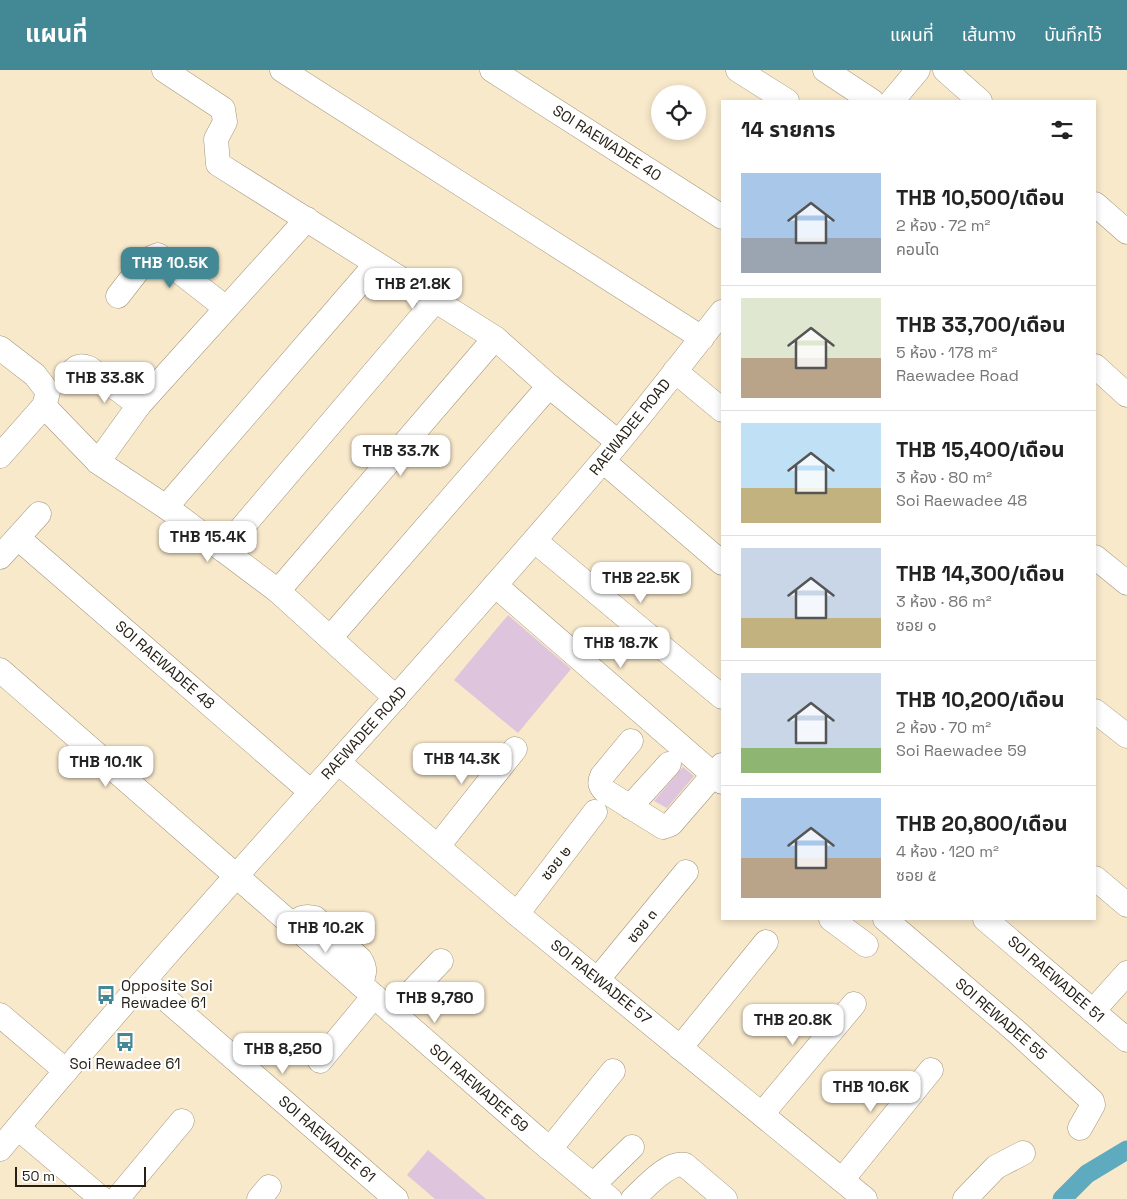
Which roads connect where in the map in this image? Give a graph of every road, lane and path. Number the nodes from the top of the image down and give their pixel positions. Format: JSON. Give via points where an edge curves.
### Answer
{"nodes":[{"id":1,"x":164,"y":70,"type":"edge"},
{"id":2,"x":282,"y":70,"type":"edge"},
{"id":3,"x":492,"y":70,"type":"edge"},
{"id":4,"x":738,"y":70,"type":"edge"},
{"id":5,"x":825,"y":70,"type":"edge"},
{"id":6,"x":945,"y":70,"type":"edge"},
{"id":7,"x":911,"y":72,"type":"edge"},
{"id":8,"x":785,"y":100,"type":"edge"},
{"id":9,"x":870,"y":100,"type":"edge"},
{"id":10,"x":893,"y":100,"type":"edge"},
{"id":11,"x":979,"y":100,"type":"edge"},
{"id":12,"x":1096,"y":205,"type":"edge"},
{"id":13,"x":721,"y":216,"type":"edge"},
{"id":14,"x":307,"y":219,"type":"junction"},
{"id":15,"x":1127,"y":232,"type":"edge"},
{"id":16,"x":376,"y":264,"type":"junction"},
{"id":17,"x":118,"y":296,"type":"dead end"},
{"id":18,"x":435,"y":301,"type":"junction"},
{"id":19,"x":226,"y":308,"type":"junction"},
{"id":20,"x":721,"y":313,"type":"edge"},
{"id":21,"x":495,"y":338,"type":"junction"},
{"id":22,"x":702,"y":338,"type":"junction"},
{"id":23,"x":0,"y":348,"type":"edge"},
{"id":24,"x":1096,"y":367,"type":"edge"},
{"id":25,"x":675,"y":371,"type":"junction"},
{"id":26,"x":69,"y":374,"type":"dead end"},
{"id":27,"x":549,"y":386,"type":"junction"},
{"id":28,"x":1127,"y":395,"type":"edge"},
{"id":29,"x":139,"y":405,"type":"junction"},
{"id":30,"x":44,"y":406,"type":"junction"},
{"id":31,"x":721,"y":409,"type":"edge"},
{"id":32,"x":618,"y":442,"type":"junction"},
{"id":33,"x":0,"y":456,"type":"edge"},
{"id":34,"x":603,"y":461,"type":"junction"},
{"id":35,"x":98,"y":462,"type":"junction"},
{"id":36,"x":166,"y":507,"type":"junction"},
{"id":37,"x":39,"y":514,"type":"dead end"},
{"id":38,"x":18,"y":538,"type":"junction"},
{"id":39,"x":535,"y":540,"type":"junction"},
{"id":40,"x":223,"y":550,"type":"junction"},
{"id":41,"x":0,"y":557,"type":"edge"},
{"id":42,"x":1096,"y":558,"type":"edge"},
{"id":43,"x":721,"y":562,"type":"edge"},
{"id":44,"x":1127,"y":584,"type":"edge"},
{"id":45,"x":495,"y":585,"type":"junction"},
{"id":46,"x":278,"y":591,"type":"junction"},
{"id":47,"x":330,"y":638,"type":"junction"},
{"id":48,"x":0,"y":670,"type":"edge"},
{"id":49,"x":721,"y":696,"type":"edge"},
{"id":50,"x":396,"y":698,"type":"junction"},
{"id":51,"x":1096,"y":712,"type":"edge"},
{"id":52,"x":1127,"y":736,"type":"edge"},
{"id":53,"x":631,"y":740,"type":"dead end"},
{"id":54,"x":516,"y":749,"type":"dead end"},
{"id":55,"x":338,"y":762,"type":"junction"},
{"id":56,"x":669,"y":764,"type":"dead end"},
{"id":57,"x":720,"y":774,"type":"edge"},
{"id":58,"x":311,"y":792,"type":"junction"},
{"id":59,"x":630,"y":807,"type":"junction"},
{"id":60,"x":596,"y":812,"type":"dead end"},
{"id":61,"x":438,"y":846,"type":"junction"},
{"id":62,"x":686,"y":872,"type":"dead end"},
{"id":63,"x":237,"y":877,"type":"junction"},
{"id":64,"x":1096,"y":879,"type":"edge"},
{"id":65,"x":1127,"y":905,"type":"edge"},
{"id":66,"x":517,"y":914,"type":"junction"},
{"id":67,"x":832,"y":920,"type":"edge"},
{"id":68,"x":886,"y":920,"type":"edge"},
{"id":69,"x":986,"y":920,"type":"edge"},
{"id":70,"x":766,"y":942,"type":"dead end"},
{"id":71,"x":866,"y":945,"type":"dead end"},
{"id":72,"x":440,"y":961,"type":"dead end"},
{"id":73,"x":1127,"y":973,"type":"edge"},
{"id":74,"x":598,"y":979,"type":"junction"},
{"id":75,"x":144,"y":981,"type":"junction"},
{"id":76,"x":367,"y":990,"type":"junction"},
{"id":77,"x":854,"y":1004,"type":"dead end"},
{"id":78,"x":1093,"y":1011,"type":"junction"},
{"id":79,"x":392,"y":1012,"type":"junction"},
{"id":80,"x":0,"y":1015,"type":"edge"},
{"id":81,"x":1127,"y":1040,"type":"edge"},
{"id":82,"x":680,"y":1048,"type":"junction"},
{"id":83,"x":320,"y":1061,"type":"dead end"},
{"id":84,"x":931,"y":1070,"type":"dead end"},
{"id":85,"x":66,"y":1071,"type":"junction"},
{"id":86,"x":613,"y":1071,"type":"dead end"},
{"id":87,"x":762,"y":1114,"type":"junction"},
{"id":88,"x":182,"y":1121,"type":"dead end"},
{"id":89,"x":1080,"y":1128,"type":"dead end"},
{"id":90,"x":5,"y":1141,"type":"edge"},
{"id":91,"x":632,"y":1147,"type":"dead end"},
{"id":92,"x":550,"y":1149,"type":"junction"},
{"id":93,"x":1023,"y":1153,"type":"dead end"},
{"id":94,"x":842,"y":1180,"type":"junction"},
{"id":95,"x":602,"y":1192,"type":"edge"},
{"id":96,"x":644,"y":1196,"type":"edge"},
{"id":97,"x":102,"y":1199,"type":"edge"},
{"id":98,"x":117,"y":1199,"type":"edge"},
{"id":99,"x":396,"y":1199,"type":"edge"},
{"id":100,"x":725,"y":1199,"type":"edge"},
{"id":101,"x":865,"y":1199,"type":"edge"},
{"id":102,"x":965,"y":1199,"type":"edge"}],
"edges":[{"from":1,"to":14,"type":"street","via":[[223,109],[224,122],[216,139],[218,164]]},
{"from":2,"to":22,"type":"street"},
{"from":3,"to":13,"type":"street","name":"SOI RAEWADEE 40"},
{"from":4,"to":8,"type":"street"},
{"from":5,"to":9,"type":"street"},
{"from":6,"to":11,"type":"street"},
{"from":7,"to":10,"type":"street"},
{"from":12,"to":15,"type":"street"},
{"from":14,"to":16,"type":"street"},
{"from":14,"to":19,"type":"street"},
{"from":16,"to":18,"type":"street"},
{"from":16,"to":36,"type":"street"},
{"from":17,"to":19,"type":"street","via":[[146,260],[158,255]]},
{"from":18,"to":21,"type":"street"},
{"from":18,"to":40,"type":"street"},
{"from":19,"to":29,"type":"street"},
{"from":20,"to":22,"type":"street","name":"RAEWADEE ROAD"},
{"from":21,"to":27,"type":"street"},
{"from":21,"to":46,"type":"street"},
{"from":22,"to":25,"type":"street","name":"RAEWADEE ROAD"},
{"from":23,"to":30,"type":"street","via":[[35,375],[48,392]]},
{"from":24,"to":28,"type":"street"},
{"from":25,"to":31,"type":"street"},
{"from":25,"to":32,"type":"street","name":"RAEWADEE ROAD"},
{"from":26,"to":29,"type":"street","via":[[81,365],[89,368]]},
{"from":27,"to":32,"type":"street"},
{"from":27,"to":47,"type":"street"},
{"from":29,"to":35,"type":"street"},
{"from":30,"to":33,"type":"street"},
{"from":30,"to":35,"type":"street"},
{"from":32,"to":34,"type":"street","name":"RAEWADEE ROAD"},
{"from":34,"to":39,"type":"street","name":"RAEWADEE ROAD"},
{"from":34,"to":43,"type":"street"},
{"from":35,"to":36,"type":"street"},
{"from":36,"to":40,"type":"street"},
{"from":37,"to":38,"type":"street"},
{"from":38,"to":41,"type":"street"},
{"from":38,"to":58,"type":"street","name":"SOI RAEWADEE 48"},
{"from":39,"to":45,"type":"street","name":"RAEWADEE ROAD"},
{"from":39,"to":49,"type":"street"},
{"from":40,"to":46,"type":"street"},
{"from":42,"to":44,"type":"street"},
{"from":45,"to":50,"type":"street","name":"RAEWADEE ROAD"},
{"from":45,"to":57,"type":"street"},
{"from":46,"to":47,"type":"street"},
{"from":47,"to":50,"type":"street"},
{"from":48,"to":63,"type":"street","name":"SOI RAEWADEE 59"},
{"from":50,"to":55,"type":"street","name":"RAEWADEE ROAD"},
{"from":51,"to":52,"type":"street"},
{"from":53,"to":59,"type":"street","via":[[600,782],[605,791]]},
{"from":54,"to":61,"type":"street"},
{"from":55,"to":58,"type":"street","name":"RAEWADEE ROAD"},
{"from":55,"to":61,"type":"street","name":"SOI RAEWADEE 57"},
{"from":56,"to":59,"type":"street"},
{"from":57,"to":59,"type":"street","via":[[666,827]]},
{"from":58,"to":63,"type":"street","name":"RAEWADEE ROAD"},
{"from":60,"to":66,"type":"street","name":"ซอย ๒"},
{"from":61,"to":66,"type":"street","name":"SOI RAEWADEE 57"},
{"from":62,"to":74,"type":"street","name":"ซอย ๓"},
{"from":63,"to":75,"type":"street","name":"RAEWADEE ROAD"},
{"from":63,"to":76,"type":"street","name":"SOI RAEWADEE 59"},
{"from":64,"to":65,"type":"street"},
{"from":66,"to":74,"type":"street","name":"SOI RAEWADEE 57"},
{"from":67,"to":71,"type":"street"},
{"from":68,"to":89,"type":"street","name":"SOI REWADEE 55","via":[[1092,1101],[1091,1111]]},
{"from":69,"to":78,"type":"street","name":"SOI RAEWADEE 51"},
{"from":70,"to":82,"type":"street"},
{"from":72,"to":79,"type":"street"},
{"from":73,"to":78,"type":"street"},
{"from":74,"to":82,"type":"street","name":"SOI RAEWADEE 57"},
{"from":75,"to":85,"type":"street","name":"RAEWADEE ROAD"},
{"from":75,"to":99,"type":"street","name":"SOI RAEWADEE 61"},
{"from":76,"to":79,"type":"street","name":"SOI RAEWADEE 59"},
{"from":76,"to":83,"type":"street"},
{"from":77,"to":87,"type":"street"},
{"from":78,"to":81,"type":"street","name":"SOI RAEWADEE 51"},
{"from":79,"to":92,"type":"street","name":"SOI RAEWADEE 59"},
{"from":80,"to":85,"type":"street"},
{"from":82,"to":87,"type":"street","name":"SOI RAEWADEE 57"},
{"from":84,"to":94,"type":"street"},
{"from":85,"to":90,"type":"street","name":"RAEWADEE ROAD"},
{"from":86,"to":92,"type":"street"},
{"from":87,"to":94,"type":"street","name":"SOI RAEWADEE 57"},
{"from":88,"to":98,"type":"street"},
{"from":90,"to":97,"type":"street"},
{"from":91,"to":95,"type":"street"},
{"from":92,"to":95,"type":"street","name":"SOI RAEWADEE 59"},
{"from":93,"to":102,"type":"street","via":[[996,1167]]},
{"from":94,"to":101,"type":"street","name":"SOI RAEWADEE 57"},
{"from":96,"to":100,"type":"street","via":[[661,1173],[680,1163]]}]}
